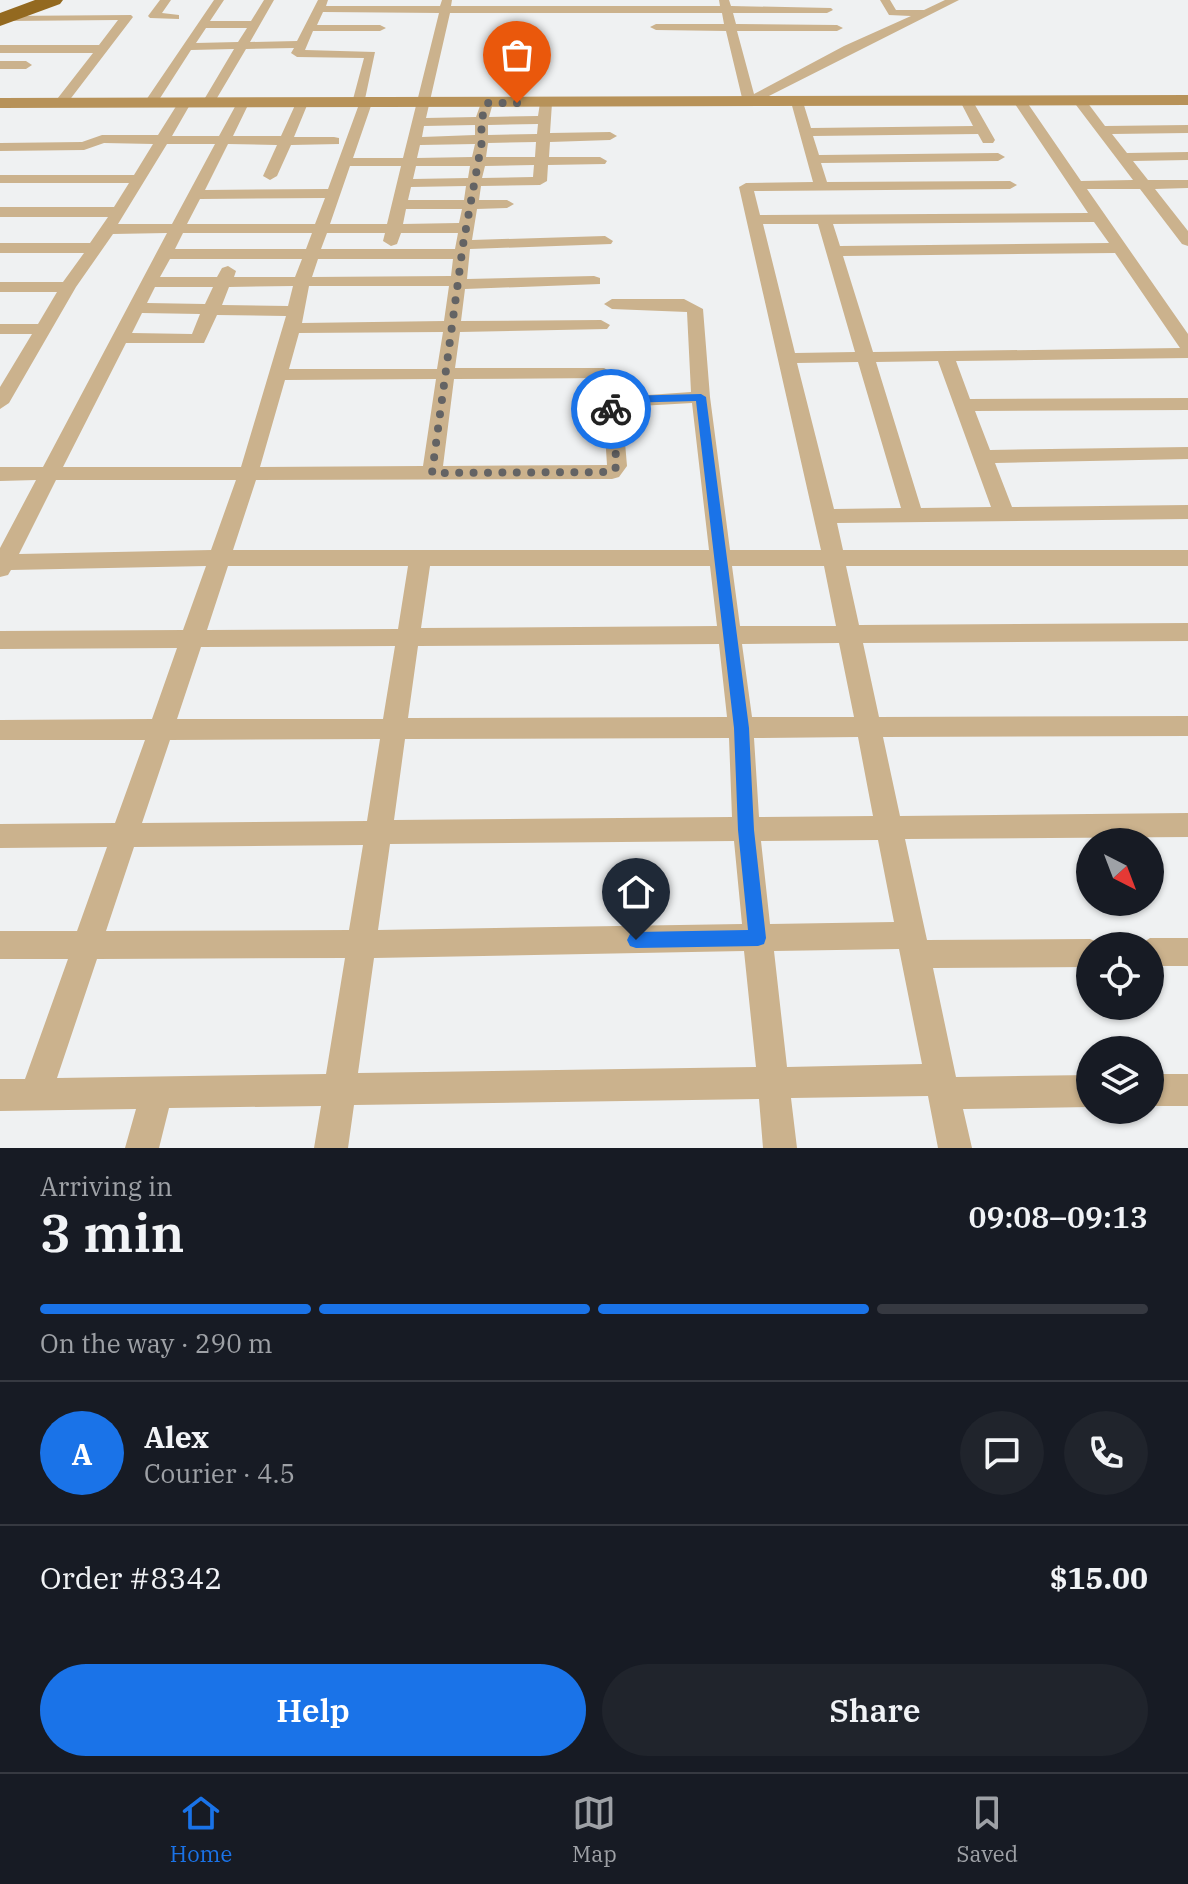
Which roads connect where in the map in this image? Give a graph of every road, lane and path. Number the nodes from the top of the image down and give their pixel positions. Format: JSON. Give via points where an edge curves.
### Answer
{"nodes":[{"id":1,"x":33,"y":0,"type":"edge"},
{"id":2,"x":53,"y":0,"type":"edge"},
{"id":3,"x":166,"y":0,"type":"edge"},
{"id":4,"x":219,"y":0,"type":"edge"},
{"id":5,"x":269,"y":0,"type":"edge"},
{"id":6,"x":885,"y":0,"type":"edge"},
{"id":7,"x":945,"y":2,"type":"edge"},
{"id":8,"x":320,"y":4,"type":"edge"},
{"id":9,"x":446,"y":5,"type":"edge"},
{"id":10,"x":725,"y":5,"type":"edge"},
{"id":11,"x":825,"y":5,"type":"edge"},
{"id":12,"x":577,"y":9,"type":"edge"},
{"id":13,"x":929,"y":12,"type":"junction"},
{"id":14,"x":154,"y":16,"type":"junction"},
{"id":15,"x":2,"y":17,"type":"edge"},
{"id":16,"x":127,"y":17,"type":"junction"},
{"id":17,"x":175,"y":17,"type":"dead end"},
{"id":18,"x":255,"y":24,"type":"junction"},
{"id":19,"x":203,"y":25,"type":"junction"},
{"id":20,"x":656,"y":27,"type":"dead end"},
{"id":21,"x":730,"y":27,"type":"junction"},
{"id":22,"x":308,"y":28,"type":"junction"},
{"id":23,"x":380,"y":28,"type":"dead end"},
{"id":24,"x":837,"y":28,"type":"junction"},
{"id":25,"x":300,"y":44,"type":"junction"},
{"id":26,"x":242,"y":45,"type":"junction"},
{"id":27,"x":188,"y":47,"type":"junction"},
{"id":28,"x":0,"y":49,"type":"edge"},
{"id":29,"x":104,"y":49,"type":"junction"},
{"id":30,"x":848,"y":49,"type":"junction"},
{"id":31,"x":0,"y":65,"type":"edge"},
{"id":32,"x":26,"y":65,"type":"dead end"},
{"id":33,"x":1188,"y":100,"type":"edge"},
{"id":34,"x":966,"y":101,"type":"junction"},
{"id":35,"x":1019,"y":101,"type":"junction"},
{"id":36,"x":1079,"y":101,"type":"junction"},
{"id":37,"x":749,"y":102,"type":"junction"},
{"id":38,"x":797,"y":102,"type":"junction"},
{"id":39,"x":60,"y":103,"type":"junction"},
{"id":40,"x":150,"y":103,"type":"junction"},
{"id":41,"x":185,"y":103,"type":"junction"},
{"id":42,"x":208,"y":103,"type":"junction"},
{"id":43,"x":243,"y":103,"type":"junction"},
{"id":44,"x":302,"y":103,"type":"junction"},
{"id":45,"x":362,"y":103,"type":"junction"},
{"id":46,"x":423,"y":103,"type":"junction"},
{"id":47,"x":487,"y":103,"type":"junction"},
{"id":48,"x":1,"y":105,"type":"edge"},
{"id":49,"x":545,"y":112,"type":"junction"},
{"id":50,"x":481,"y":121,"type":"junction"},
{"id":51,"x":419,"y":122,"type":"junction"},
{"id":52,"x":1188,"y":129,"type":"edge"},
{"id":53,"x":983,"y":130,"type":"junction"},
{"id":54,"x":1100,"y":130,"type":"junction"},
{"id":55,"x":805,"y":132,"type":"junction"},
{"id":56,"x":610,"y":136,"type":"dead end"},
{"id":57,"x":163,"y":139,"type":"junction"},
{"id":58,"x":543,"y":139,"type":"junction"},
{"id":59,"x":224,"y":140,"type":"junction"},
{"id":60,"x":285,"y":141,"type":"junction"},
{"id":61,"x":415,"y":141,"type":"junction"},
{"id":62,"x":482,"y":141,"type":"junction"},
{"id":63,"x":0,"y":147,"type":"edge"},
{"id":64,"x":339,"y":151,"type":"junction"},
{"id":65,"x":1188,"y":156,"type":"edge"},
{"id":66,"x":998,"y":157,"type":"junction"},
{"id":67,"x":1122,"y":157,"type":"junction"},
{"id":68,"x":813,"y":159,"type":"junction"},
{"id":69,"x":411,"y":161,"type":"junction"},
{"id":70,"x":477,"y":161,"type":"junction"},
{"id":71,"x":540,"y":161,"type":"junction"},
{"id":72,"x":600,"y":161,"type":"dead end"},
{"id":73,"x":270,"y":176,"type":"dead end"},
{"id":74,"x":0,"y":179,"type":"edge"},
{"id":75,"x":139,"y":179,"type":"junction"},
{"id":76,"x":474,"y":181,"type":"junction"},
{"id":77,"x":407,"y":183,"type":"junction"},
{"id":78,"x":1142,"y":184,"type":"junction"},
{"id":79,"x":1188,"y":184,"type":"edge"},
{"id":80,"x":1074,"y":185,"type":"junction"},
{"id":81,"x":821,"y":186,"type":"junction"},
{"id":82,"x":334,"y":193,"type":"junction"},
{"id":83,"x":195,"y":195,"type":"junction"},
{"id":84,"x":1019,"y":201,"type":"junction"},
{"id":85,"x":470,"y":204,"type":"junction"},
{"id":86,"x":507,"y":204,"type":"dead end"},
{"id":87,"x":400,"y":205,"type":"junction"},
{"id":88,"x":0,"y":212,"type":"edge"},
{"id":89,"x":117,"y":212,"type":"junction"},
{"id":90,"x":1096,"y":217,"type":"junction"},
{"id":91,"x":824,"y":219,"type":"junction"},
{"id":92,"x":753,"y":220,"type":"junction"},
{"id":93,"x":1182,"y":226,"type":"edge"},
{"id":94,"x":467,"y":228,"type":"junction"},
{"id":95,"x":108,"y":229,"type":"junction"},
{"id":96,"x":177,"y":229,"type":"junction"},
{"id":97,"x":244,"y":229,"type":"junction"},
{"id":98,"x":322,"y":229,"type":"junction"},
{"id":99,"x":394,"y":229,"type":"junction"},
{"id":100,"x":605,"y":241,"type":"dead end"},
{"id":101,"x":1188,"y":241,"type":"edge"},
{"id":102,"x":0,"y":248,"type":"edge"},
{"id":103,"x":94,"y":248,"type":"junction"},
{"id":104,"x":1118,"y":248,"type":"junction"},
{"id":105,"x":463,"y":250,"type":"junction"},
{"id":106,"x":834,"y":251,"type":"junction"},
{"id":107,"x":163,"y":254,"type":"junction"},
{"id":108,"x":235,"y":254,"type":"junction"},
{"id":109,"x":388,"y":254,"type":"junction"},
{"id":110,"x":312,"y":255,"type":"junction"},
{"id":111,"x":224,"y":281,"type":"junction"},
{"id":112,"x":302,"y":281,"type":"junction"},
{"id":113,"x":594,"y":281,"type":"dead end"},
{"id":114,"x":149,"y":282,"type":"junction"},
{"id":115,"x":460,"y":283,"type":"junction"},
{"id":116,"x":0,"y":287,"type":"edge"},
{"id":117,"x":68,"y":287,"type":"junction"},
{"id":118,"x":612,"y":304,"type":"dead end"},
{"id":119,"x":135,"y":308,"type":"junction"},
{"id":120,"x":211,"y":309,"type":"junction"},
{"id":121,"x":294,"y":319,"type":"junction"},
{"id":122,"x":601,"y":325,"type":"dead end"},
{"id":123,"x":453,"y":326,"type":"junction"},
{"id":124,"x":0,"y":329,"type":"edge"},
{"id":125,"x":46,"y":329,"type":"junction"},
{"id":126,"x":119,"y":338,"type":"junction"},
{"id":127,"x":1188,"y":347,"type":"edge"},
{"id":128,"x":1188,"y":353,"type":"edge"},
{"id":129,"x":945,"y":356,"type":"junction"},
{"id":130,"x":865,"y":357,"type":"junction"},
{"id":131,"x":787,"y":358,"type":"junction"},
{"id":132,"x":604,"y":373,"type":"dead end"},
{"id":133,"x":446,"y":374,"type":"junction"},
{"id":134,"x":277,"y":375,"type":"junction"},
{"id":135,"x":7,"y":380,"type":"edge"},
{"id":136,"x":701,"y":397,"type":"junction"},
{"id":137,"x":0,"y":403,"type":"edge"},
{"id":138,"x":1188,"y":404,"type":"edge"},
{"id":139,"x":962,"y":405,"type":"junction"},
{"id":140,"x":1188,"y":453,"type":"edge"},
{"id":141,"x":982,"y":457,"type":"junction"},
{"id":142,"x":432,"y":473,"type":"junction"},
{"id":143,"x":0,"y":474,"type":"edge"},
{"id":144,"x":48,"y":475,"type":"junction"},
{"id":145,"x":248,"y":475,"type":"junction"},
{"id":146,"x":1188,"y":512,"type":"edge"},
{"id":147,"x":1004,"y":514,"type":"junction"},
{"id":148,"x":913,"y":515,"type":"junction"},
{"id":149,"x":825,"y":516,"type":"junction"},
{"id":150,"x":220,"y":558,"type":"junction"},
{"id":151,"x":420,"y":558,"type":"junction"},
{"id":152,"x":723,"y":558,"type":"junction"},
{"id":153,"x":833,"y":558,"type":"junction"},
{"id":154,"x":1188,"y":558,"type":"edge"},
{"id":155,"x":1,"y":564,"type":"edge"},
{"id":156,"x":1188,"y":632,"type":"edge"},
{"id":157,"x":849,"y":634,"type":"junction"},
{"id":158,"x":731,"y":635,"type":"junction"},
{"id":159,"x":408,"y":636,"type":"junction"},
{"id":160,"x":192,"y":638,"type":"junction"},
{"id":161,"x":0,"y":640,"type":"edge"},
{"id":162,"x":1188,"y":726,"type":"edge"},
{"id":163,"x":868,"y":727,"type":"junction"},
{"id":164,"x":394,"y":728,"type":"junction"},
{"id":165,"x":741,"y":728,"type":"junction"},
{"id":166,"x":161,"y":729,"type":"junction"},
{"id":167,"x":0,"y":730,"type":"edge"},
{"id":168,"x":1188,"y":825,"type":"edge"},
{"id":169,"x":888,"y":826,"type":"junction"},
{"id":170,"x":746,"y":830,"type":"junction"},
{"id":171,"x":378,"y":832,"type":"junction"},
{"id":172,"x":125,"y":835,"type":"junction"},
{"id":173,"x":0,"y":836,"type":"edge"},
{"id":174,"x":758,"y":938,"type":"junction"},
{"id":175,"x":87,"y":944,"type":"junction"},
{"id":176,"x":361,"y":944,"type":"junction"},
{"id":177,"x":911,"y":944,"type":"junction"},
{"id":178,"x":0,"y":945,"type":"edge"},
{"id":179,"x":1076,"y":952,"type":"edge"},
{"id":180,"x":1164,"y":952,"type":"edge"},
{"id":181,"x":1188,"y":952,"type":"edge"},
{"id":182,"x":772,"y":1083,"type":"junction"},
{"id":183,"x":942,"y":1087,"type":"junction"},
{"id":184,"x":340,"y":1088,"type":"junction"},
{"id":185,"x":1164,"y":1090,"type":"edge"},
{"id":186,"x":1188,"y":1090,"type":"edge"},
{"id":187,"x":1076,"y":1091,"type":"edge"},
{"id":188,"x":157,"y":1092,"type":"junction"},
{"id":189,"x":36,"y":1094,"type":"junction"},
{"id":190,"x":0,"y":1095,"type":"edge"},
{"id":191,"x":142,"y":1148,"type":"edge"},
{"id":192,"x":331,"y":1148,"type":"edge"},
{"id":193,"x":780,"y":1148,"type":"edge"},
{"id":194,"x":955,"y":1148,"type":"edge"}],
"edges":[{"from":1,"to":15,"type":"highway"},
{"from":2,"to":15,"type":"highway"},
{"from":3,"to":14,"type":"street"},
{"from":4,"to":19,"type":"street"},
{"from":5,"to":18,"type":"street"},
{"from":6,"to":13,"type":"street","via":[[893,13]]},
{"from":7,"to":13,"type":"street"},
{"from":8,"to":9,"type":"street"},
{"from":8,"to":22,"type":"street"},
{"from":9,"to":12,"type":"street"},
{"from":9,"to":46,"type":"street"},
{"from":10,"to":11,"type":"street"},
{"from":10,"to":12,"type":"street"},
{"from":10,"to":21,"type":"street"},
{"from":11,"to":24,"type":"street"},
{"from":13,"to":30,"type":"street"},
{"from":14,"to":16,"type":"street"},
{"from":14,"to":17,"type":"street"},
{"from":15,"to":16,"type":"street"},
{"from":16,"to":29,"type":"street"},
{"from":18,"to":19,"type":"street"},
{"from":18,"to":26,"type":"street"},
{"from":19,"to":27,"type":"street"},
{"from":20,"to":21,"type":"street"},
{"from":21,"to":24,"type":"street"},
{"from":21,"to":37,"type":"street"},
{"from":22,"to":23,"type":"street"},
{"from":22,"to":25,"type":"street"},
{"from":24,"to":30,"type":"street"},
{"from":25,"to":26,"type":"street"},
{"from":25,"to":45,"type":"street","via":[[301,55],[371,55]]},
{"from":26,"to":27,"type":"street"},
{"from":26,"to":42,"type":"street"},
{"from":27,"to":40,"type":"street"},
{"from":28,"to":29,"type":"street"},
{"from":29,"to":39,"type":"street"},
{"from":30,"to":37,"type":"street"},
{"from":31,"to":32,"type":"street"},
{"from":33,"to":36,"type":"street"},
{"from":34,"to":35,"type":"street"},
{"from":34,"to":38,"type":"street"},
{"from":34,"to":53,"type":"street"},
{"from":35,"to":36,"type":"street"},
{"from":35,"to":80,"type":"street"},
{"from":36,"to":54,"type":"street"},
{"from":37,"to":38,"type":"street"},
{"from":37,"to":49,"type":"street"},
{"from":38,"to":55,"type":"street"},
{"from":39,"to":40,"type":"street"},
{"from":39,"to":48,"type":"street"},
{"from":40,"to":41,"type":"street"},
{"from":41,"to":42,"type":"street"},
{"from":41,"to":57,"type":"street"},
{"from":42,"to":43,"type":"street"},
{"from":43,"to":44,"type":"street"},
{"from":43,"to":59,"type":"street"},
{"from":44,"to":45,"type":"street"},
{"from":44,"to":60,"type":"street"},
{"from":45,"to":46,"type":"street"},
{"from":45,"to":64,"type":"street"},
{"from":46,"to":47,"type":"street"},
{"from":46,"to":51,"type":"street"},
{"from":47,"to":49,"type":"street"},
{"from":47,"to":50,"type":"street"},
{"from":49,"to":50,"type":"street"},
{"from":49,"to":58,"type":"street"},
{"from":50,"to":51,"type":"street"},
{"from":50,"to":62,"type":"street"},
{"from":51,"to":61,"type":"street"},
{"from":52,"to":54,"type":"street"},
{"from":53,"to":55,"type":"street"},
{"from":53,"to":66,"type":"street"},
{"from":54,"to":67,"type":"street"},
{"from":55,"to":68,"type":"street"},
{"from":56,"to":58,"type":"street"},
{"from":57,"to":59,"type":"street"},
{"from":57,"to":63,"type":"street"},
{"from":57,"to":75,"type":"street"},
{"from":58,"to":62,"type":"street"},
{"from":58,"to":71,"type":"street"},
{"from":59,"to":60,"type":"street"},
{"from":59,"to":83,"type":"street"},
{"from":60,"to":64,"type":"street"},
{"from":60,"to":73,"type":"street"},
{"from":61,"to":62,"type":"street"},
{"from":61,"to":69,"type":"street"},
{"from":62,"to":70,"type":"street"},
{"from":64,"to":69,"type":"street"},
{"from":64,"to":82,"type":"street"},
{"from":65,"to":67,"type":"street"},
{"from":66,"to":68,"type":"street"},
{"from":66,"to":84,"type":"street"},
{"from":67,"to":78,"type":"street"},
{"from":68,"to":81,"type":"street"},
{"from":69,"to":70,"type":"street"},
{"from":69,"to":77,"type":"street"},
{"from":70,"to":71,"type":"street"},
{"from":70,"to":76,"type":"street"},
{"from":71,"to":72,"type":"street"},
{"from":71,"to":76,"type":"street","via":[[540,181]]},
{"from":74,"to":75,"type":"street"},
{"from":75,"to":89,"type":"street"},
{"from":76,"to":77,"type":"street"},
{"from":76,"to":85,"type":"street"},
{"from":77,"to":87,"type":"street"},
{"from":78,"to":79,"type":"street"},
{"from":78,"to":80,"type":"street"},
{"from":78,"to":93,"type":"street"},
{"from":80,"to":90,"type":"street"},
{"from":81,"to":84,"type":"street"},
{"from":81,"to":92,"type":"street","via":[[746,187]]},
{"from":82,"to":83,"type":"street"},
{"from":82,"to":98,"type":"street"},
{"from":83,"to":96,"type":"street"},
{"from":84,"to":90,"type":"street"},
{"from":84,"to":91,"type":"street"},
{"from":85,"to":86,"type":"street"},
{"from":85,"to":87,"type":"street"},
{"from":85,"to":94,"type":"street"},
{"from":87,"to":99,"type":"street"},
{"from":88,"to":89,"type":"street"},
{"from":89,"to":95,"type":"street"},
{"from":90,"to":104,"type":"street"},
{"from":91,"to":92,"type":"street"},
{"from":91,"to":106,"type":"street"},
{"from":92,"to":131,"type":"street"},
{"from":93,"to":101,"type":"street"},
{"from":94,"to":99,"type":"street"},
{"from":94,"to":105,"type":"street"},
{"from":95,"to":96,"type":"street"},
{"from":95,"to":103,"type":"street"},
{"from":96,"to":97,"type":"street"},
{"from":96,"to":107,"type":"street"},
{"from":97,"to":98,"type":"street"},
{"from":97,"to":108,"type":"street"},
{"from":98,"to":99,"type":"street"},
{"from":98,"to":110,"type":"street"},
{"from":99,"to":109,"type":"street"},
{"from":100,"to":105,"type":"street"},
{"from":102,"to":103,"type":"street"},
{"from":103,"to":117,"type":"street"},
{"from":104,"to":106,"type":"street"},
{"from":104,"to":127,"type":"street"},
{"from":105,"to":109,"type":"street"},
{"from":105,"to":115,"type":"street"},
{"from":106,"to":130,"type":"street"},
{"from":107,"to":108,"type":"street"},
{"from":107,"to":114,"type":"street"},
{"from":108,"to":110,"type":"street"},
{"from":108,"to":111,"type":"street"},
{"from":109,"to":110,"type":"street"},
{"from":110,"to":112,"type":"street"},
{"from":111,"to":112,"type":"street"},
{"from":111,"to":114,"type":"street"},
{"from":111,"to":120,"type":"street"},
{"from":112,"to":115,"type":"street"},
{"from":112,"to":121,"type":"street"},
{"from":113,"to":115,"type":"street"},
{"from":114,"to":119,"type":"street"},
{"from":115,"to":123,"type":"street"},
{"from":116,"to":117,"type":"street"},
{"from":117,"to":125,"type":"street"},
{"from":118,"to":136,"type":"street","via":[[684,304],[695,309]]},
{"from":119,"to":120,"type":"street"},
{"from":119,"to":126,"type":"street"},
{"from":120,"to":121,"type":"street"},
{"from":120,"to":126,"type":"street","via":[[198,339]]},
{"from":121,"to":123,"type":"street"},
{"from":121,"to":134,"type":"street"},
{"from":122,"to":123,"type":"street"},
{"from":123,"to":133,"type":"street"},
{"from":124,"to":125,"type":"street"},
{"from":125,"to":135,"type":"street"},
{"from":126,"to":144,"type":"street"},
{"from":128,"to":129,"type":"street"},
{"from":129,"to":130,"type":"street"},
{"from":129,"to":139,"type":"street"},
{"from":130,"to":131,"type":"street"},
{"from":130,"to":148,"type":"street"},
{"from":131,"to":149,"type":"street"},
{"from":132,"to":133,"type":"street"},
{"from":133,"to":134,"type":"street"},
{"from":133,"to":142,"type":"street"},
{"from":134,"to":145,"type":"street"},
{"from":135,"to":137,"type":"street"},
{"from":136,"to":142,"type":"street","via":[[612,402],[617,466],[612,472]]},
{"from":136,"to":152,"type":"street"},
{"from":138,"to":139,"type":"street"},
{"from":139,"to":141,"type":"street"},
{"from":140,"to":141,"type":"street"},
{"from":141,"to":147,"type":"street"},
{"from":142,"to":145,"type":"street"},
{"from":143,"to":144,"type":"street"},
{"from":144,"to":145,"type":"street"},
{"from":144,"to":155,"type":"street"},
{"from":145,"to":150,"type":"street"},
{"from":146,"to":147,"type":"street"},
{"from":147,"to":148,"type":"street"},
{"from":148,"to":149,"type":"street"},
{"from":149,"to":153,"type":"street"},
{"from":150,"to":151,"type":"street"},
{"from":150,"to":155,"type":"street"},
{"from":150,"to":160,"type":"street"},
{"from":151,"to":152,"type":"street"},
{"from":151,"to":159,"type":"street"},
{"from":152,"to":153,"type":"street"},
{"from":152,"to":158,"type":"street"},
{"from":153,"to":154,"type":"street"},
{"from":153,"to":157,"type":"street"},
{"from":156,"to":157,"type":"street"},
{"from":157,"to":158,"type":"street"},
{"from":157,"to":163,"type":"street"},
{"from":158,"to":159,"type":"street"},
{"from":158,"to":165,"type":"street"},
{"from":159,"to":160,"type":"street"},
{"from":159,"to":164,"type":"street"},
{"from":160,"to":161,"type":"street"},
{"from":160,"to":166,"type":"street"},
{"from":162,"to":163,"type":"street"},
{"from":163,"to":165,"type":"street"},
{"from":163,"to":169,"type":"street"},
{"from":164,"to":165,"type":"street"},
{"from":164,"to":166,"type":"street"},
{"from":164,"to":171,"type":"street"},
{"from":165,"to":170,"type":"street"},
{"from":166,"to":167,"type":"street"},
{"from":166,"to":172,"type":"street"},
{"from":168,"to":169,"type":"street"},
{"from":169,"to":170,"type":"street"},
{"from":169,"to":177,"type":"street"},
{"from":170,"to":171,"type":"street"},
{"from":170,"to":174,"type":"street"},
{"from":171,"to":172,"type":"street"},
{"from":171,"to":176,"type":"street"},
{"from":172,"to":173,"type":"street"},
{"from":172,"to":175,"type":"street"},
{"from":174,"to":176,"type":"street"},
{"from":174,"to":177,"type":"street"},
{"from":174,"to":182,"type":"street"},
{"from":175,"to":176,"type":"street"},
{"from":175,"to":178,"type":"street"},
{"from":175,"to":189,"type":"street"},
{"from":176,"to":184,"type":"street"},
{"from":177,"to":179,"type":"street"},
{"from":177,"to":183,"type":"street"},
{"from":180,"to":181,"type":"street"},
{"from":182,"to":183,"type":"street"},
{"from":182,"to":184,"type":"street"},
{"from":182,"to":193,"type":"street"},
{"from":183,"to":187,"type":"street"},
{"from":183,"to":194,"type":"street"},
{"from":184,"to":188,"type":"street"},
{"from":184,"to":192,"type":"street"},
{"from":185,"to":186,"type":"street"},
{"from":188,"to":189,"type":"street"},
{"from":188,"to":191,"type":"street"},
{"from":189,"to":190,"type":"street"}]}
